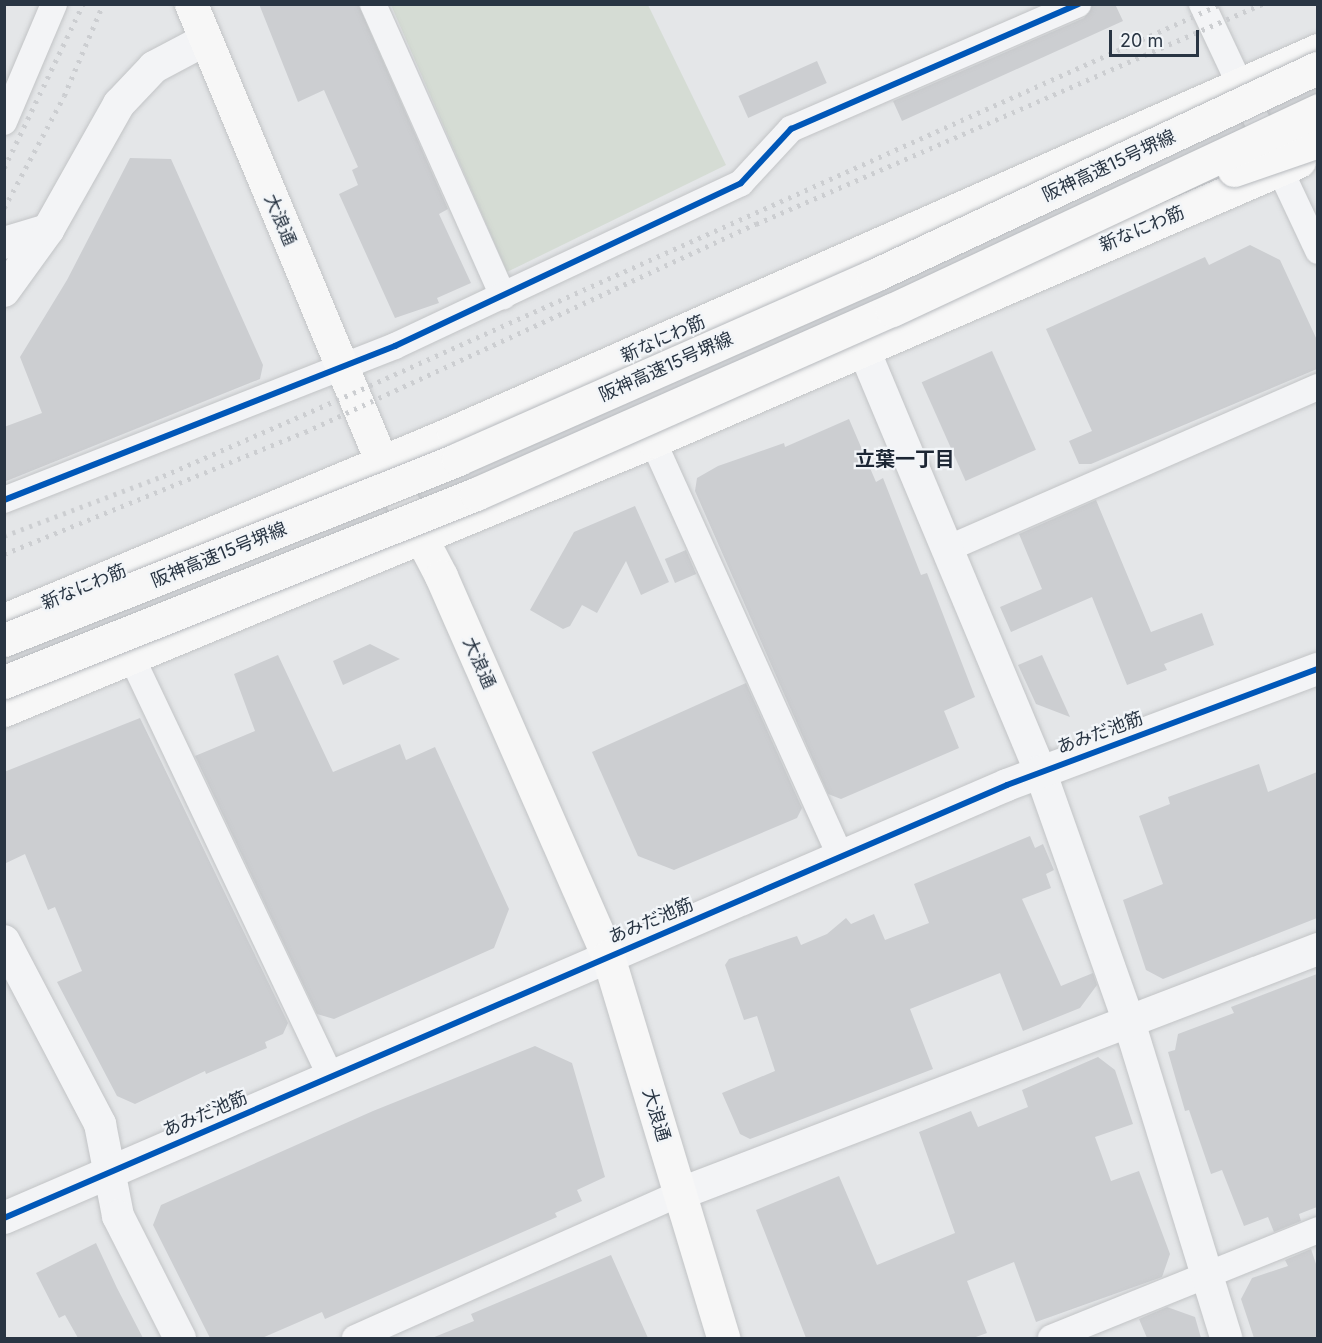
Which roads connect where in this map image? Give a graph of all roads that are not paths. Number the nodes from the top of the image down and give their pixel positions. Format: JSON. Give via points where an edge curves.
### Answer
{"nodes":[{"id":1,"x":54,"y":4,"type":"edge"},
{"id":2,"x":191,"y":4,"type":"edge"},
{"id":3,"x":373,"y":4,"type":"edge"},
{"id":4,"x":1078,"y":4,"type":"edge"},
{"id":5,"x":1202,"y":4,"type":"edge"},
{"id":6,"x":205,"y":40,"type":"junction"},
{"id":7,"x":1317,"y":50,"type":"edge"},
{"id":8,"x":1317,"y":68,"type":"edge"},
{"id":9,"x":1239,"y":83,"type":"junction"},
{"id":10,"x":1317,"y":110,"type":"edge"},
{"id":11,"x":4,"y":122,"type":"edge"},
{"id":12,"x":1317,"y":141,"type":"edge"},
{"id":13,"x":1317,"y":153,"type":"edge"},
{"id":14,"x":1279,"y":170,"type":"junction"},
{"id":15,"x":48,"y":230,"type":"junction"},
{"id":16,"x":4,"y":243,"type":"edge"},
{"id":17,"x":1317,"y":251,"type":"edge"},
{"id":18,"x":4,"y":291,"type":"edge"},
{"id":19,"x":502,"y":296,"type":"junction"},
{"id":20,"x":892,"y":310,"type":"junction"},
{"id":21,"x":864,"y":350,"type":"junction"},
{"id":22,"x":342,"y":367,"type":"junction"},
{"id":23,"x":1317,"y":387,"type":"edge"},
{"id":24,"x":653,"y":441,"type":"junction"},
{"id":25,"x":382,"y":463,"type":"junction"},
{"id":26,"x":4,"y":500,"type":"edge"},
{"id":27,"x":422,"y":537,"type":"junction"},
{"id":28,"x":947,"y":549,"type":"junction"},
{"id":29,"x":4,"y":620,"type":"edge"},
{"id":30,"x":4,"y":640,"type":"edge"},
{"id":31,"x":131,"y":656,"type":"junction"},
{"id":32,"x":1317,"y":669,"type":"edge"},
{"id":33,"x":4,"y":682,"type":"edge"},
{"id":34,"x":4,"y":710,"type":"edge"},
{"id":35,"x":1040,"y":771,"type":"junction"},
{"id":36,"x":840,"y":856,"type":"junction"},
{"id":37,"x":4,"y":940,"type":"edge"},
{"id":38,"x":1317,"y":949,"type":"edge"},
{"id":39,"x":608,"y":956,"type":"junction"},
{"id":40,"x":1130,"y":1025,"type":"junction"},
{"id":41,"x":330,"y":1076,"type":"junction"},
{"id":42,"x":109,"y":1172,"type":"junction"},
{"id":43,"x":679,"y":1194,"type":"junction"},
{"id":44,"x":4,"y":1218,"type":"edge"},
{"id":45,"x":1317,"y":1230,"type":"edge"},
{"id":46,"x":1203,"y":1276,"type":"junction"},
{"id":47,"x":180,"y":1338,"type":"edge"},
{"id":48,"x":355,"y":1338,"type":"edge"},
{"id":49,"x":723,"y":1338,"type":"edge"},
{"id":50,"x":1051,"y":1338,"type":"edge"},
{"id":51,"x":1226,"y":1338,"type":"edge"}],
"edges":[{"from":1,"to":11,"type":"street"},
{"from":2,"to":6,"type":"main road","name":"大浪通"},
{"from":3,"to":19,"type":"street"},
{"from":4,"to":19,"type":"street","via":[[791,129],[741,183]]},
{"from":5,"to":9,"type":"street"},
{"from":6,"to":15,"type":"street","via":[[154,67],[119,104]]},
{"from":6,"to":22,"type":"main road","name":"大浪通"},
{"from":7,"to":9,"type":"main road","name":"新なにわ筋"},
{"from":8,"to":30,"type":"main road","name":"阪神高速15号堺線","bridge":true,"via":[[873,276],[458,459]]},
{"from":9,"to":14,"type":"street"},
{"from":9,"to":25,"type":"main road","name":"新なにわ筋"},
{"from":10,"to":20,"type":"main road","name":"阪神高速15号堺線","bridge":true},
{"from":12,"to":20,"type":"main road","bridge":true,"via":[[1245,165]]},
{"from":13,"to":14,"type":"main road","name":"新なにわ筋"},
{"from":14,"to":17,"type":"street"},
{"from":14,"to":21,"type":"main road","name":"新なにわ筋"},
{"from":15,"to":16,"type":"street"},
{"from":15,"to":18,"type":"street"},
{"from":19,"to":22,"type":"street"},
{"from":20,"to":33,"type":"main road","name":"阪神高速15号堺線","bridge":true,"via":[[476,494]]},
{"from":21,"to":24,"type":"main road","name":"新なにわ筋"},
{"from":21,"to":28,"type":"street"},
{"from":22,"to":25,"type":"main road","name":"大浪通"},
{"from":22,"to":26,"type":"street"},
{"from":23,"to":28,"type":"street"},
{"from":24,"to":27,"type":"main road","name":"新なにわ筋"},
{"from":24,"to":36,"type":"street"},
{"from":25,"to":27,"type":"main road","name":"大浪通"},
{"from":25,"to":29,"type":"main road","name":"新なにわ筋"},
{"from":27,"to":31,"type":"main road","name":"新なにわ筋"},
{"from":27,"to":39,"type":"main road","name":"大浪通"},
{"from":28,"to":35,"type":"street"},
{"from":31,"to":34,"type":"main road","name":"新なにわ筋"},
{"from":31,"to":41,"type":"street"},
{"from":32,"to":35,"type":"street","name":"あみだ池筋"},
{"from":35,"to":36,"type":"street","name":"あみだ池筋"},
{"from":35,"to":40,"type":"street"},
{"from":36,"to":39,"type":"street","name":"あみだ池筋"},
{"from":37,"to":42,"type":"street","via":[[100,1124]]},
{"from":38,"to":40,"type":"street"},
{"from":39,"to":41,"type":"street","name":"あみだ池筋"},
{"from":39,"to":43,"type":"main road","name":"大浪通"},
{"from":40,"to":43,"type":"street"},
{"from":40,"to":46,"type":"street"},
{"from":41,"to":42,"type":"street","name":"あみだ池筋"},
{"from":42,"to":44,"type":"street","name":"あみだ池筋"},
{"from":42,"to":47,"type":"street","via":[[118,1216]]},
{"from":43,"to":48,"type":"street"},
{"from":43,"to":49,"type":"main road","name":"大浪通"},
{"from":45,"to":46,"type":"street"},
{"from":46,"to":50,"type":"street"},
{"from":46,"to":51,"type":"street"}]}
